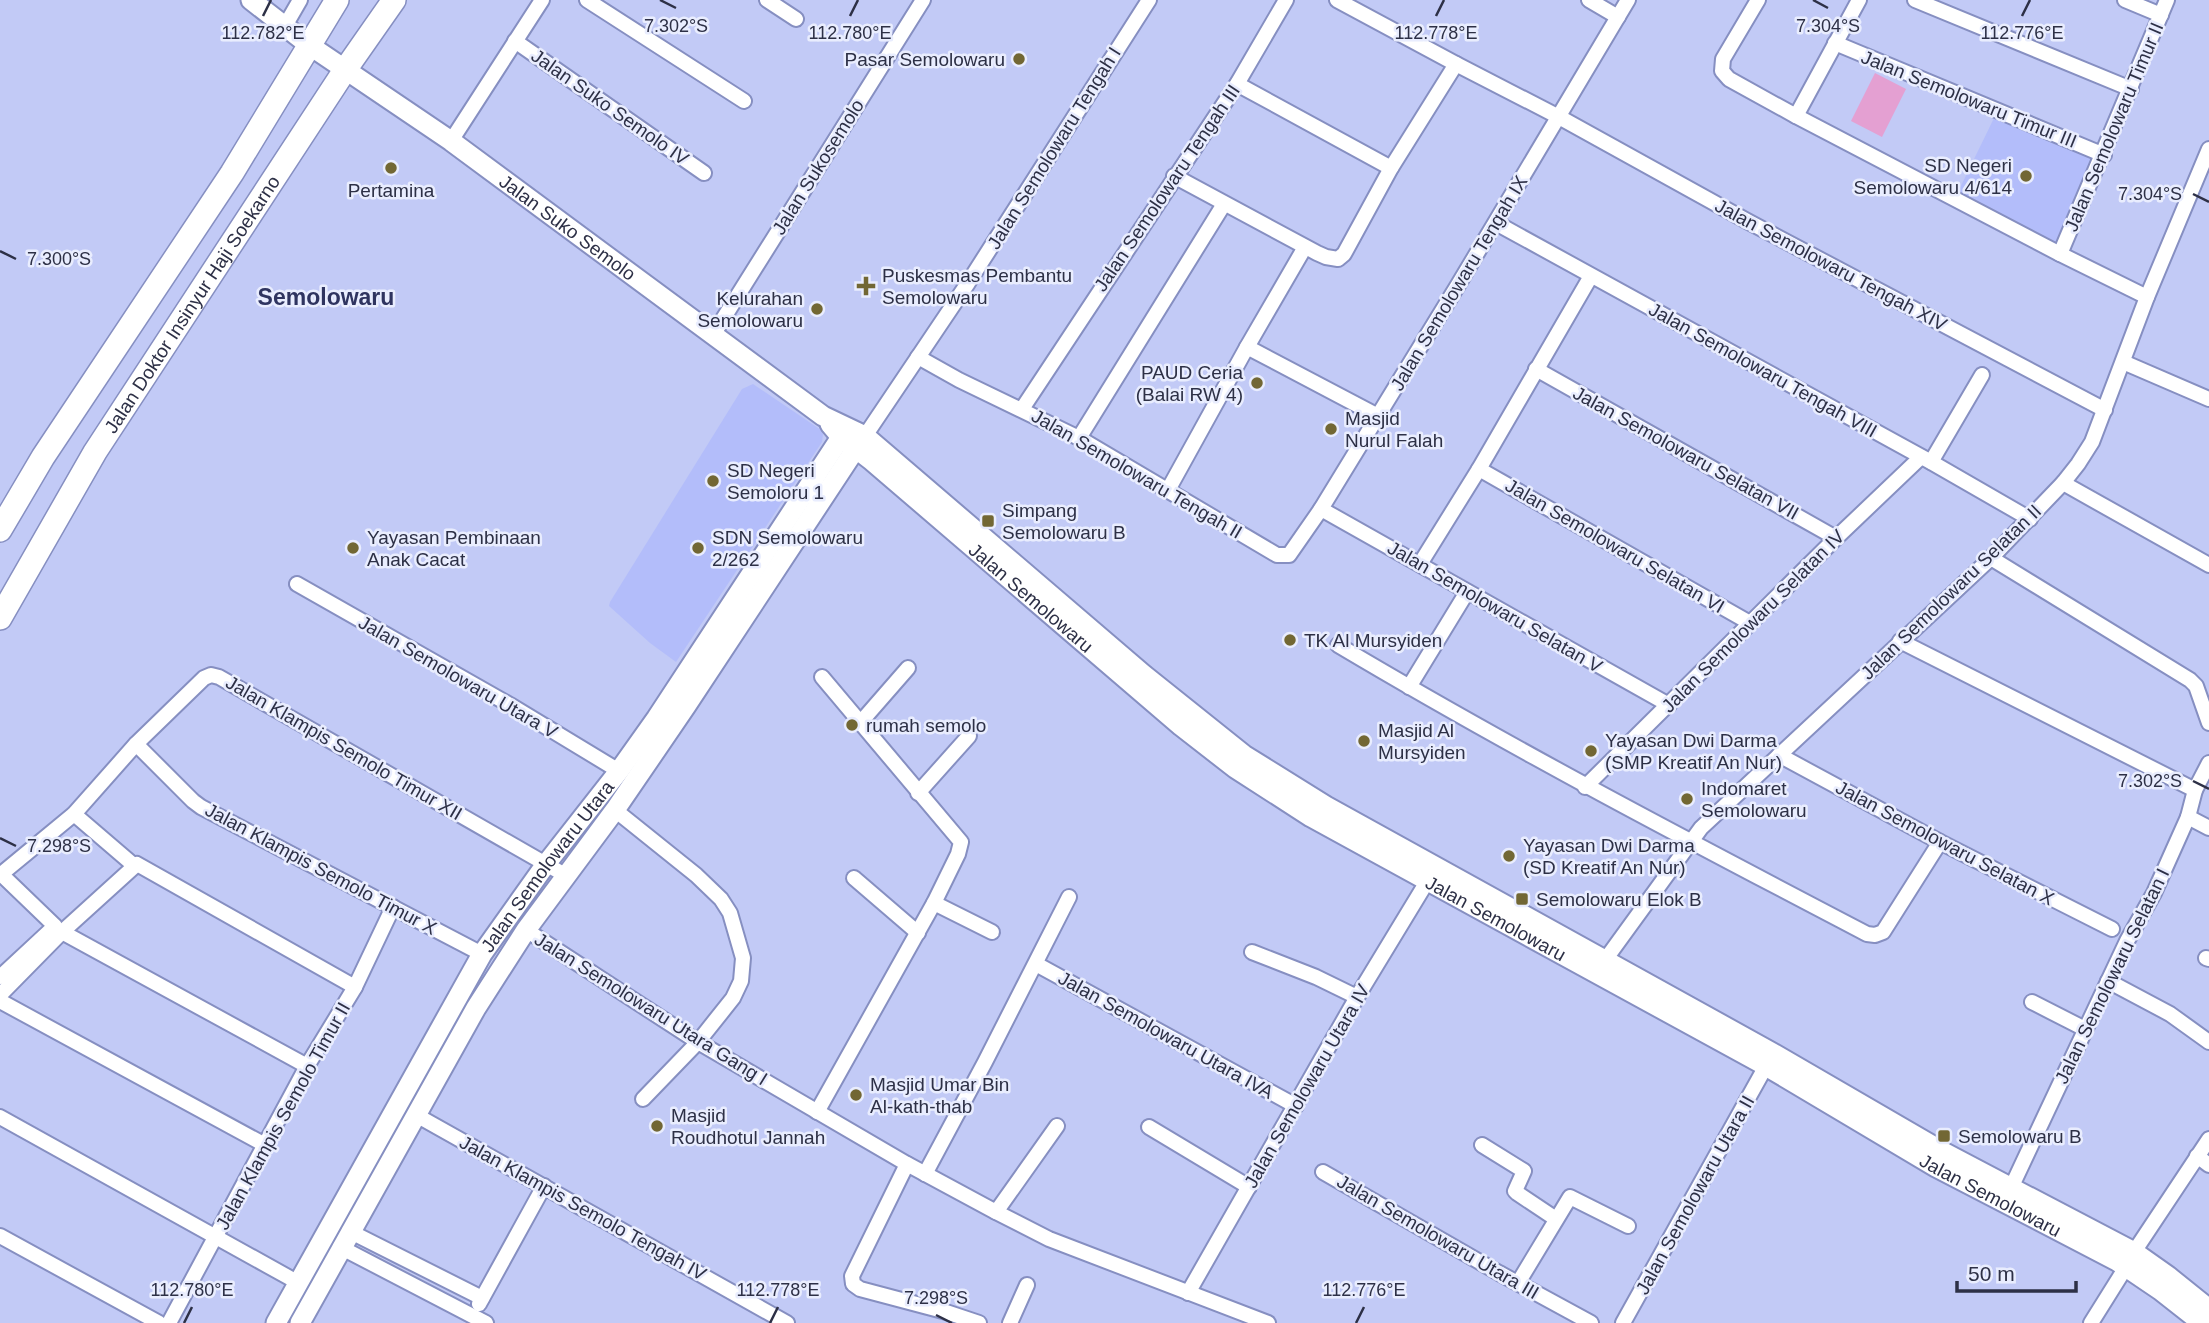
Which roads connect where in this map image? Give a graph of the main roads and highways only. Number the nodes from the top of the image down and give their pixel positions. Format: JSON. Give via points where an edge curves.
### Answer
{"nodes":[{"id":1,"x":251,"y":0,"type":"edge"},
{"id":2,"x":337,"y":0,"type":"edge"},
{"id":3,"x":394,"y":0,"type":"edge"},
{"id":4,"x":309,"y":45,"type":"junction"},
{"id":5,"x":345,"y":70,"type":"junction"},
{"id":6,"x":852,"y":437,"type":"junction"},
{"id":7,"x":0,"y":530,"type":"edge"},
{"id":8,"x":0,"y":618,"type":"edge"},
{"id":9,"x":1240,"y":762,"type":"junction"},
{"id":10,"x":1600,"y":966,"type":"junction"},
{"id":11,"x":1941,"y":1160,"type":"junction"},
{"id":12,"x":2130,"y":1260,"type":"junction"},
{"id":13,"x":2209,"y":1310,"type":"edge"},
{"id":14,"x":276,"y":1323,"type":"edge"},
{"id":15,"x":300,"y":1323,"type":"edge"},
{"id":16,"x":2202,"y":1323,"type":"edge"}],
"edges":[{"from":1,"to":4,"type":"main road"},
{"from":2,"to":4,"type":"main road","name":"Jalan Doktor Insinyur Haji Soekarno"},
{"from":3,"to":5,"type":"main road","name":"Jalan Doktor Insinyur Haji Soekarno"},
{"from":4,"to":5,"type":"main road","name":"Jalan Suko Semolo"},
{"from":4,"to":7,"type":"main road","name":"Jalan Doktor Insinyur Haji Soekarno","via":[[232,173],[43,457]]},
{"from":5,"to":6,"type":"main road","name":"Jalan Suko Semolo","via":[[451,141]]},
{"from":5,"to":8,"type":"main road","name":"Jalan Doktor Insinyur Haji Soekarno","via":[[95,452]]},
{"from":6,"to":9,"type":"main road","name":"Jalan Semolowaru","via":[[1135,688]]},
{"from":6,"to":14,"type":"main road","name":"Jalan Semolowaru Utara","via":[[619,771],[482,954]]},
{"from":6,"to":15,"type":"main road","name":"Jalan Semolowaru Utara","via":[[693,696],[476,1008]]},
{"from":9,"to":10,"type":"main road","name":"Jalan Semolowaru","via":[[1326,806]]},
{"from":9,"to":10,"type":"main road","name":"Jalan Semolowaru","via":[[1311,817]]},
{"from":10,"to":11,"type":"main road","name":"Jalan Semolowaru","via":[[1766,1066]]},
{"from":10,"to":11,"type":"main road","name":"Jalan Semolowaru","via":[[1771,1052]]},
{"from":11,"to":12,"type":"main road","name":"Jalan Semolowaru"},
{"from":11,"to":12,"type":"main road","name":"Jalan Semolowaru","via":[[2011,1188]]},
{"from":12,"to":13,"type":"main road","name":"Jalan Semolowaru","via":[[2168,1276]]},
{"from":12,"to":16,"type":"main road","name":"Jalan Semolowaru"}]}
